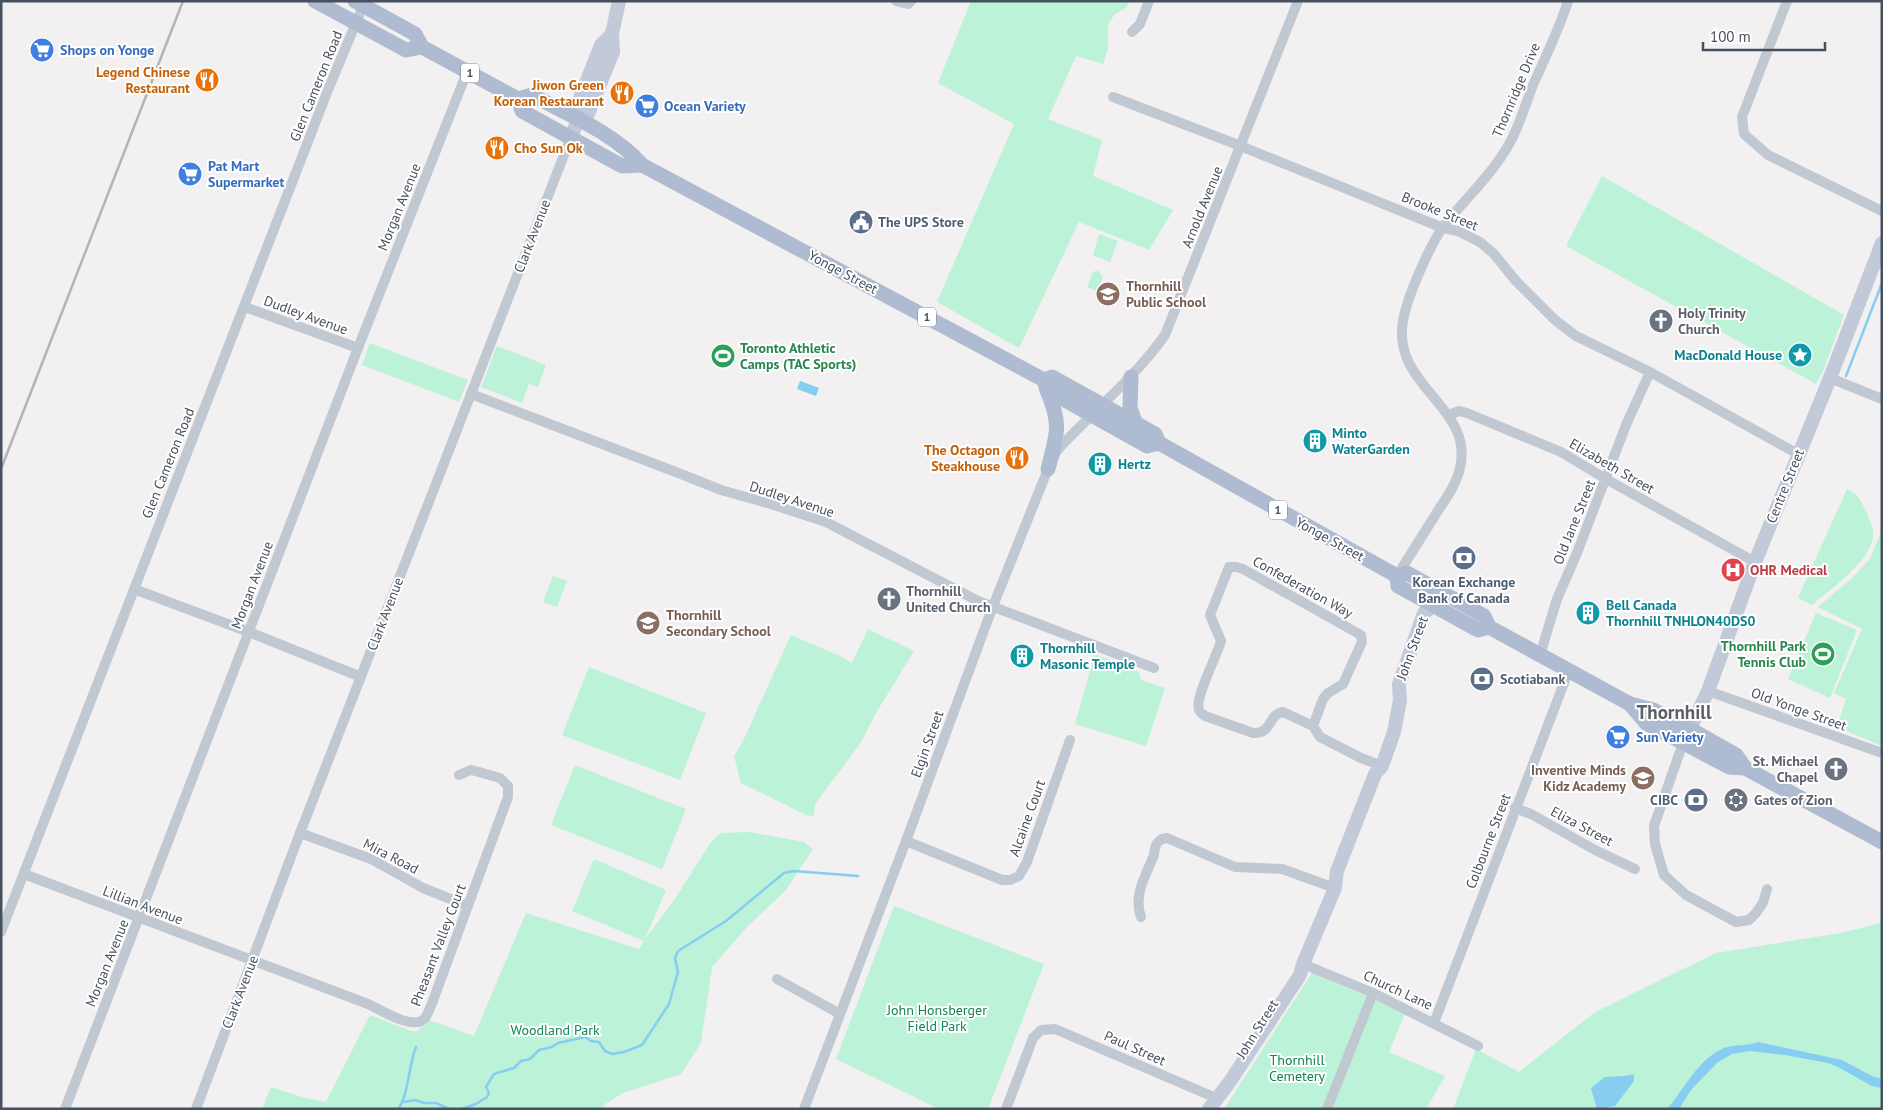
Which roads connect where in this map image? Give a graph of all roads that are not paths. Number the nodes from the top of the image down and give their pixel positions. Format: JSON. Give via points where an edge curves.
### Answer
{"nodes":[{"id":1,"x":315,"y":1,"type":"edge"},
{"id":2,"x":619,"y":1,"type":"edge"},
{"id":3,"x":896,"y":1,"type":"edge"},
{"id":4,"x":911,"y":1,"type":"edge"},
{"id":5,"x":1149,"y":1,"type":"edge"},
{"id":6,"x":1298,"y":1,"type":"edge"},
{"id":7,"x":1568,"y":1,"type":"edge"},
{"id":8,"x":1787,"y":1,"type":"edge"},
{"id":9,"x":359,"y":4,"type":"edge"},
{"id":10,"x":356,"y":23,"type":"junction"},
{"id":11,"x":1132,"y":32,"type":"dead end"},
{"id":12,"x":422,"y":47,"type":"junction"},
{"id":13,"x":467,"y":72,"type":"junction"},
{"id":14,"x":1113,"y":97,"type":"dead end"},
{"id":15,"x":518,"y":98,"type":"junction"},
{"id":16,"x":578,"y":120,"type":"junction"},
{"id":17,"x":571,"y":137,"type":"junction"},
{"id":18,"x":1241,"y":146,"type":"junction"},
{"id":19,"x":642,"y":165,"type":"junction"},
{"id":20,"x":1882,"y":211,"type":"edge"},
{"id":21,"x":1443,"y":228,"type":"junction"},
{"id":22,"x":1882,"y":243,"type":"edge"},
{"id":23,"x":245,"y":307,"type":"junction"},
{"id":24,"x":358,"y":348,"type":"junction"},
{"id":25,"x":1650,"y":372,"type":"junction"},
{"id":26,"x":1131,"y":377,"type":"junction"},
{"id":27,"x":1830,"y":378,"type":"junction"},
{"id":28,"x":1045,"y":385,"type":"junction"},
{"id":29,"x":471,"y":394,"type":"junction"},
{"id":30,"x":1882,"y":399,"type":"edge"},
{"id":31,"x":1103,"y":405,"type":"junction"},
{"id":32,"x":1449,"y":415,"type":"junction"},
{"id":33,"x":1091,"y":416,"type":"junction"},
{"id":34,"x":1135,"y":422,"type":"junction"},
{"id":35,"x":1159,"y":443,"type":"junction"},
{"id":36,"x":1798,"y":454,"type":"junction"},
{"id":37,"x":1048,"y":469,"type":"junction"},
{"id":38,"x":1606,"y":479,"type":"junction"},
{"id":39,"x":1755,"y":562,"type":"junction"},
{"id":40,"x":1397,"y":576,"type":"junction"},
{"id":41,"x":134,"y":589,"type":"junction"},
{"id":42,"x":1437,"y":598,"type":"junction"},
{"id":43,"x":993,"y":606,"type":"junction"},
{"id":44,"x":249,"y":632,"type":"junction"},
{"id":45,"x":1540,"y":655,"type":"junction"},
{"id":46,"x":1154,"y":668,"type":"dead end"},
{"id":47,"x":1569,"y":670,"type":"junction"},
{"id":48,"x":361,"y":677,"type":"junction"},
{"id":49,"x":1708,"y":691,"type":"junction"},
{"id":50,"x":1313,"y":726,"type":"junction"},
{"id":51,"x":1687,"y":736,"type":"junction"},
{"id":52,"x":1070,"y":740,"type":"dead end"},
{"id":53,"x":1882,"y":753,"type":"edge"},
{"id":54,"x":1382,"y":766,"type":"junction"},
{"id":55,"x":459,"y":775,"type":"dead end"},
{"id":56,"x":1515,"y":808,"type":"junction"},
{"id":57,"x":300,"y":833,"type":"junction"},
{"id":58,"x":906,"y":841,"type":"junction"},
{"id":59,"x":1882,"y":842,"type":"edge"},
{"id":60,"x":1635,"y":868,"type":"dead end"},
{"id":61,"x":24,"y":874,"type":"junction"},
{"id":62,"x":1335,"y":888,"type":"junction"},
{"id":63,"x":1767,"y":889,"type":"dead end"},
{"id":64,"x":468,"y":906,"type":"junction"},
{"id":65,"x":1141,"y":917,"type":"dead end"},
{"id":66,"x":139,"y":919,"type":"junction"},
{"id":67,"x":1,"y":932,"type":"edge"},
{"id":68,"x":252,"y":961,"type":"junction"},
{"id":69,"x":1304,"y":964,"type":"junction"},
{"id":70,"x":777,"y":979,"type":"dead end"},
{"id":71,"x":1373,"y":993,"type":"junction"},
{"id":72,"x":840,"y":1014,"type":"junction"},
{"id":73,"x":1434,"y":1023,"type":"junction"},
{"id":74,"x":1478,"y":1046,"type":"dead end"},
{"id":75,"x":1213,"y":1103,"type":"edge"},
{"id":76,"x":65,"y":1109,"type":"edge"},
{"id":77,"x":196,"y":1109,"type":"edge"},
{"id":78,"x":804,"y":1109,"type":"edge"},
{"id":79,"x":1006,"y":1109,"type":"edge"},
{"id":80,"x":1328,"y":1109,"type":"edge"}],
"edges":[{"from":1,"to":10,"type":"main road","name":"Yonge Street","number":"1"},
{"from":2,"to":16,"type":"main road","name":"Clark Avenue","via":[[612,34],[613,52],[588,114]]},
{"from":3,"to":4,"type":"street","via":[[908,4]]},
{"from":5,"to":11,"type":"street","via":[[1140,24]]},
{"from":6,"to":18,"type":"street","name":"Arnold Avenue"},
{"from":7,"to":21,"type":"street","name":"Thornridge Drive","via":[[1504,154]]},
{"from":8,"to":20,"type":"street","via":[[1742,117],[1744,134],[1768,155]]},
{"from":9,"to":10,"type":"street","name":"Glen Cameron Road"},
{"from":9,"to":12,"type":"main road","name":"Yonge Street","number":"1","via":[[416,34]]},
{"from":10,"to":12,"type":"main road","name":"Yonge Street","number":"1","via":[[406,50]]},
{"from":10,"to":23,"type":"street","name":"Glen Cameron Road"},
{"from":12,"to":13,"type":"main road","name":"Yonge Street","number":"1"},
{"from":13,"to":15,"type":"main road","name":"Yonge Street","number":"1"},
{"from":13,"to":24,"type":"street","name":"Morgan Avenue"},
{"from":14,"to":18,"type":"street","name":"Brooke Street"},
{"from":15,"to":16,"type":"main road","name":"Yonge Street","number":"1","via":[[532,95]]},
{"from":15,"to":17,"type":"main road","name":"Yonge Street","number":"1","via":[[522,111]]},
{"from":16,"to":17,"type":"main road","name":"Clark Avenue"},
{"from":16,"to":19,"type":"main road","name":"Yonge Street","number":"1","via":[[630,152]]},
{"from":17,"to":19,"type":"main road","name":"Yonge Street","number":"1","via":[[622,166]]},
{"from":17,"to":29,"type":"street","name":"Clark Avenue"},
{"from":18,"to":21,"type":"street","name":"Brooke Street"},
{"from":18,"to":26,"type":"street","name":"Arnold Avenue","via":[[1165,335]]},
{"from":19,"to":28,"type":"main road","name":"Yonge Street","number":"1"},
{"from":21,"to":25,"type":"street","name":"Brooke Street","via":[[1458,231],[1480,242],[1516,281],[1576,336]]},
{"from":21,"to":32,"type":"street","name":"Thornridge Drive","via":[[1428,254],[1406,307],[1402,337],[1408,364]]},
{"from":22,"to":27,"type":"main road","name":"Centre Street"},
{"from":23,"to":24,"type":"street","name":"Dudley Avenue"},
{"from":23,"to":41,"type":"street","name":"Glen Cameron Road"},
{"from":24,"to":44,"type":"street","name":"Morgan Avenue"},
{"from":25,"to":36,"type":"street","name":"Brooke Street"},
{"from":25,"to":38,"type":"street","name":"Old Jane Street"},
{"from":26,"to":31,"type":"street","name":"Arnold Avenue"},
{"from":26,"to":34,"type":"main road","via":[[1130,407]]},
{"from":27,"to":30,"type":"street"},
{"from":27,"to":36,"type":"main road","name":"Centre Street"},
{"from":28,"to":31,"type":"main road","name":"Yonge Street","number":"1","via":[[1052,377]]},
{"from":28,"to":33,"type":"main road","name":"Yonge Street","number":"1"},
{"from":28,"to":37,"type":"main road","via":[[1057,418],[1057,433]]},
{"from":29,"to":43,"type":"street","name":"Dudley Avenue","via":[[721,490],[826,522]]},
{"from":29,"to":48,"type":"street","name":"Clark Avenue"},
{"from":31,"to":33,"type":"street","name":"Elgin Street"},
{"from":31,"to":34,"type":"main road","name":"Yonge Street","number":"1"},
{"from":32,"to":38,"type":"street","name":"Elizabeth Street","via":[[1459,411],[1492,423],[1561,452]]},
{"from":32,"to":40,"type":"street","name":"Thornridge Drive","via":[[1460,439],[1459,471],[1449,494]]},
{"from":33,"to":35,"type":"main road","name":"Yonge Street","number":"1","via":[[1146,446]]},
{"from":33,"to":37,"type":"street","name":"Elgin Street","via":[[1056,452]]},
{"from":34,"to":35,"type":"main road","name":"Yonge Street","number":"1","via":[[1154,434]]},
{"from":35,"to":40,"type":"main road","name":"Yonge Street","number":"1"},
{"from":36,"to":39,"type":"main road","name":"Centre Street"},
{"from":37,"to":43,"type":"street","name":"Elgin Street"},
{"from":38,"to":39,"type":"street","name":"Elizabeth Street"},
{"from":38,"to":45,"type":"street","name":"Old Jane Street","via":[[1557,599]]},
{"from":39,"to":49,"type":"main road","name":"Centre Street"},
{"from":40,"to":42,"type":"main road","name":"Yonge Street","number":"1","via":[[1398,586]]},
{"from":41,"to":44,"type":"street"},
{"from":41,"to":61,"type":"street","name":"Glen Cameron Road"},
{"from":42,"to":45,"type":"main road","name":"Yonge Street","number":"1","via":[[1478,630],[1489,627]]},
{"from":42,"to":54,"type":"main road","name":"John Street","via":[[1424,613],[1398,684],[1400,696],[1394,732]]},
{"from":43,"to":46,"type":"street","name":"Dudley Avenue"},
{"from":43,"to":58,"type":"street","name":"Elgin Street"},
{"from":44,"to":48,"type":"street"},
{"from":44,"to":66,"type":"street","name":"Morgan Avenue"},
{"from":45,"to":47,"type":"main road","name":"Yonge Street","number":"1"},
{"from":47,"to":51,"type":"main road","name":"Yonge Street","number":"1","via":[[1630,704],[1646,723]]},
{"from":47,"to":56,"type":"street","name":"Colbourne Street"},
{"from":48,"to":57,"type":"street","name":"Clark Avenue"},
{"from":49,"to":51,"type":"main road","name":"Centre Street"},
{"from":49,"to":53,"type":"street","name":"Old Yonge Street"},
{"from":50,"to":50,"type":"street","name":"Confederation Way","via":[[1323,699],[1343,684],[1362,642],[1361,635],[1243,569],[1229,567],[1210,615],[1220,641],[1198,699],[1199,710],[1205,716],[1253,733],[1267,729],[1279,712]]},
{"from":50,"to":54,"type":"street","name":"Confederation Way","via":[[1320,737]]},
{"from":51,"to":59,"type":"main road","name":"Yonge Street","number":"1","via":[[1729,767],[1745,768]]},
{"from":51,"to":63,"type":"street","via":[[1654,826],[1655,844],[1664,875],[1696,902],[1736,922],[1749,920],[1756,913]]},
{"from":52,"to":58,"type":"street","name":"Alcaine Court","via":[[1019,876],[1002,880]]},
{"from":54,"to":62,"type":"main road","name":"John Street","via":[[1375,774],[1340,862]]},
{"from":55,"to":64,"type":"street","name":"Pheasant Valley Court","via":[[471,770],[500,778],[508,786]]},
{"from":56,"to":60,"type":"street","name":"Eliza Street"},
{"from":56,"to":73,"type":"street","name":"Colbourne Street"},
{"from":57,"to":64,"type":"street","name":"Mira Road","via":[[371,859],[423,888]]},
{"from":57,"to":68,"type":"street","name":"Clark Avenue"},
{"from":58,"to":72,"type":"street","name":"Elgin Street"},
{"from":61,"to":66,"type":"street","name":"Lillian Avenue"},
{"from":61,"to":67,"type":"street","name":"Glen Cameron Road"},
{"from":62,"to":65,"type":"street","via":[[1282,869],[1235,867],[1162,838],[1155,847],[1137,898]]},
{"from":62,"to":69,"type":"main road","name":"John Street"},
{"from":64,"to":68,"type":"street","name":"Pheasant Valley Court","via":[[431,1006],[423,1020],[416,1023]]},
{"from":66,"to":68,"type":"street","name":"Lillian Avenue"},
{"from":66,"to":76,"type":"street","name":"Morgan Avenue"},
{"from":68,"to":77,"type":"street","name":"Clark Avenue"},
{"from":69,"to":71,"type":"street","name":"Church Lane"},
{"from":69,"to":75,"type":"main road","name":"John Street","via":[[1293,971],[1223,1080]]},
{"from":70,"to":72,"type":"street"},
{"from":71,"to":73,"type":"street","name":"Church Lane"},
{"from":71,"to":80,"type":"street"},
{"from":72,"to":78,"type":"street","name":"Elgin Street"},
{"from":73,"to":74,"type":"street","name":"Church Lane"},
{"from":75,"to":79,"type":"street","name":"Paul Street","via":[[1055,1029],[1041,1030],[1034,1038]]}]}
